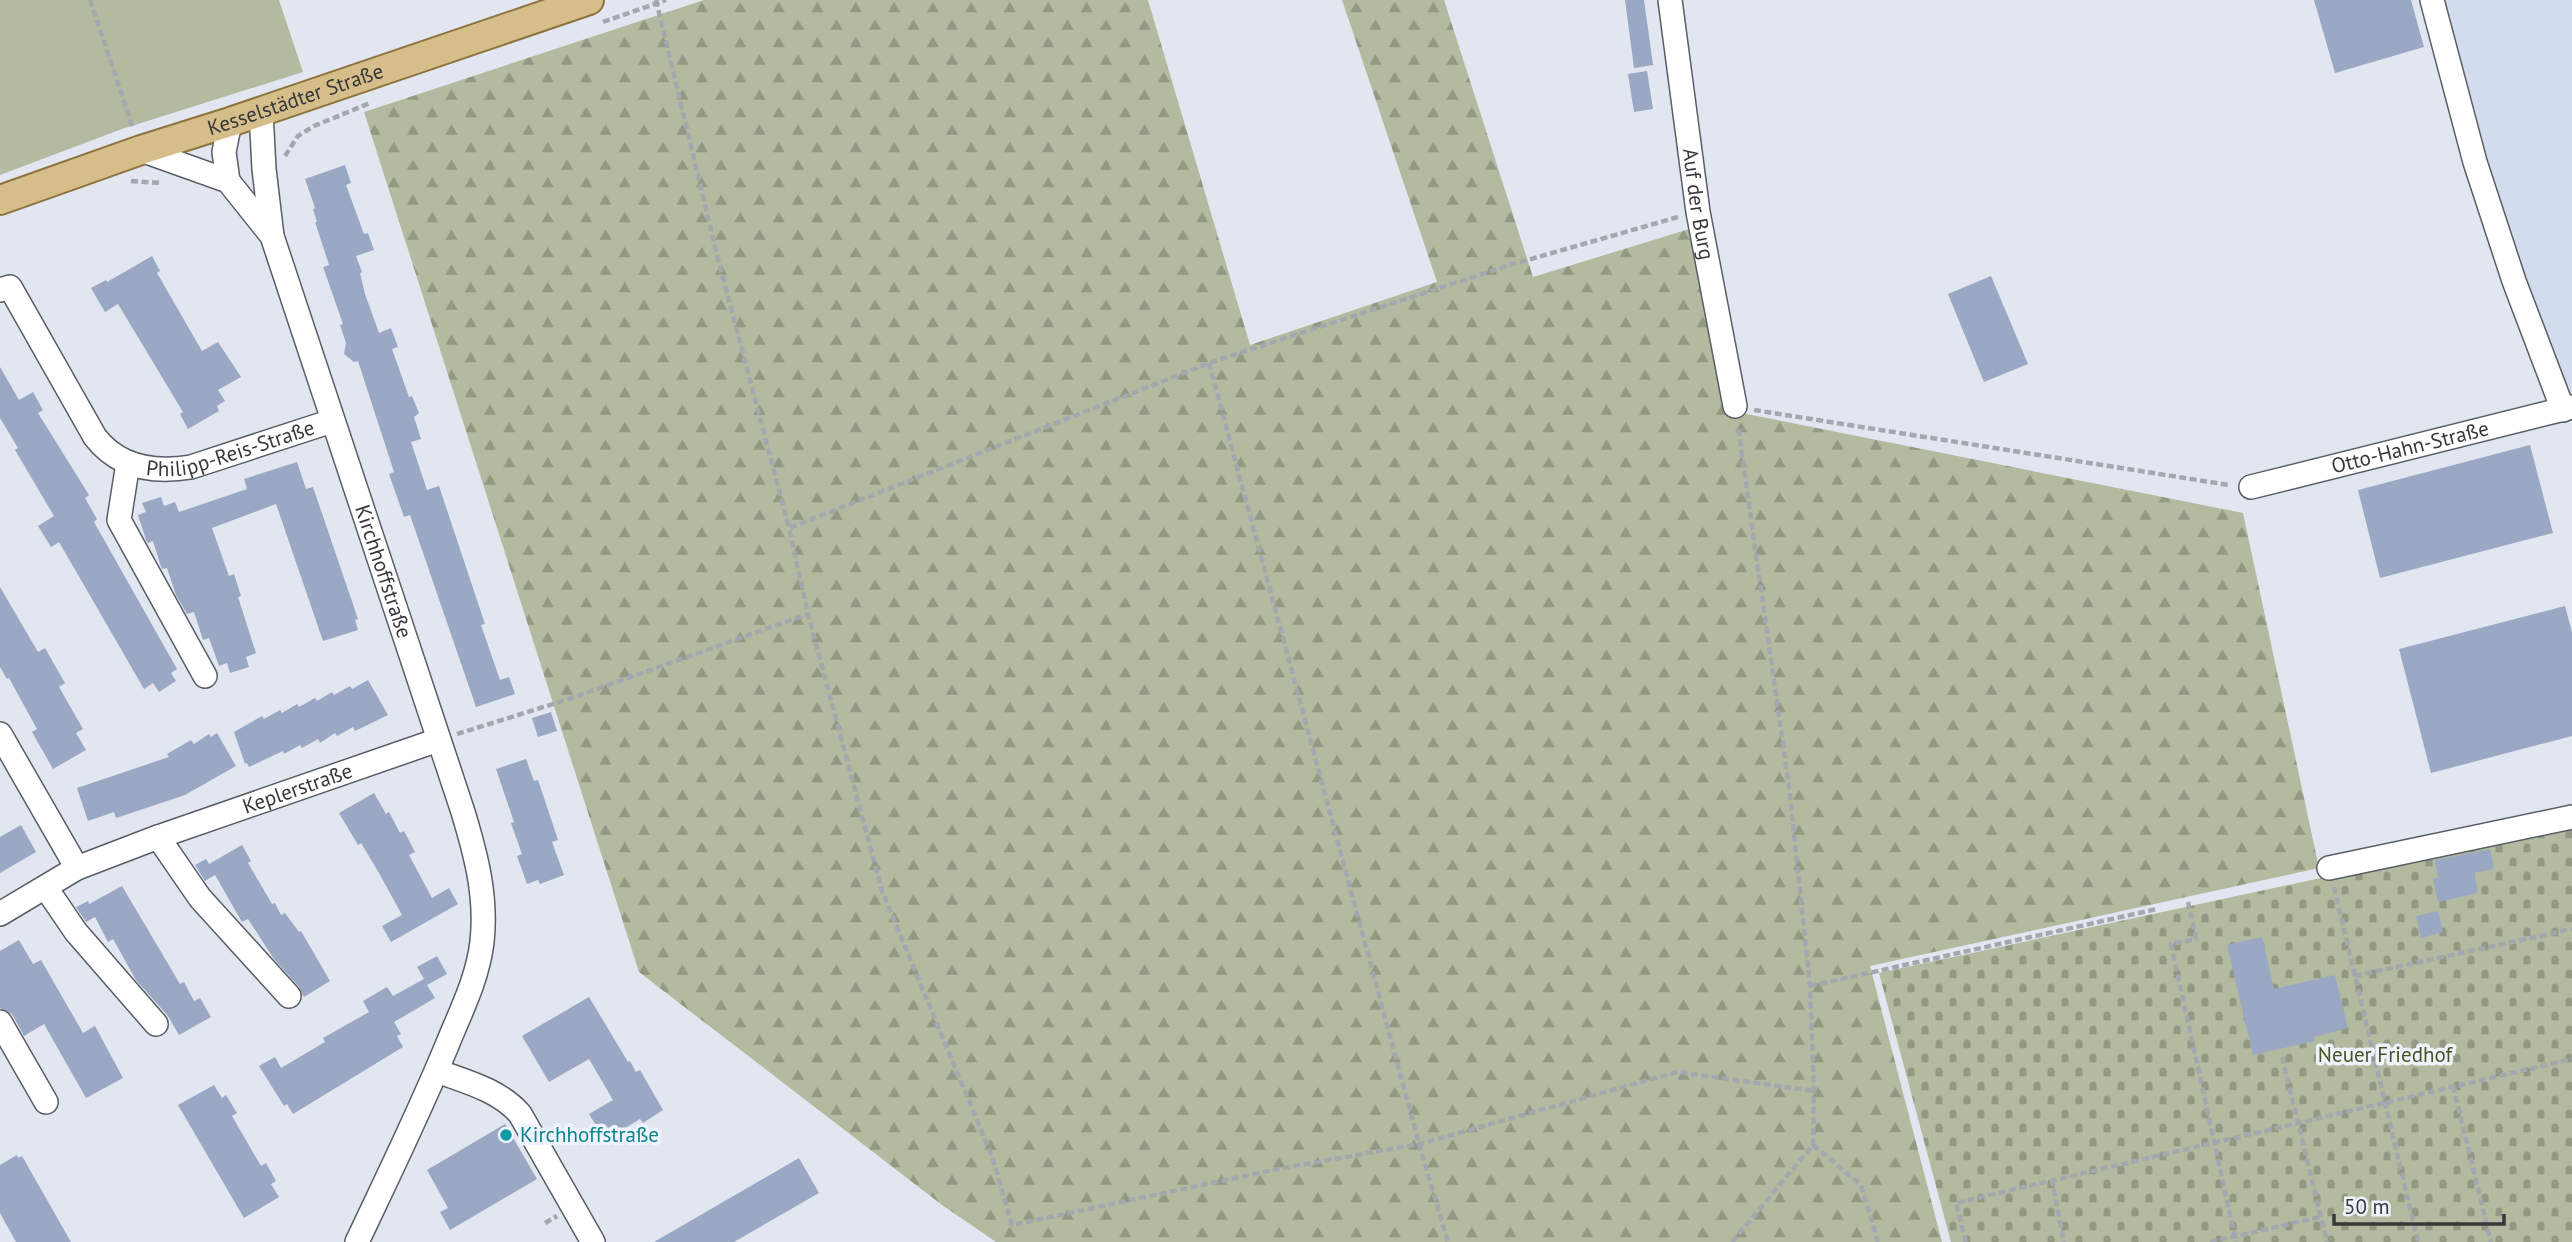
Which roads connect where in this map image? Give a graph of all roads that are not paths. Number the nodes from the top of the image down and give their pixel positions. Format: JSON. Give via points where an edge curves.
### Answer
{"nodes":[{"id":1,"x":1670,"y":0,"type":"edge"},
{"id":2,"x":2432,"y":0,"type":"edge"},
{"id":3,"x":591,"y":13,"type":"edge"},
{"id":4,"x":261,"y":112,"type":"junction"},
{"id":5,"x":229,"y":122,"type":"junction"},
{"id":6,"x":141,"y":150,"type":"junction"},
{"id":7,"x":228,"y":181,"type":"junction"},
{"id":8,"x":0,"y":200,"type":"edge"},
{"id":9,"x":272,"y":236,"type":"junction"},
{"id":10,"x":0,"y":290,"type":"edge"},
{"id":11,"x":1735,"y":406,"type":"road end"},
{"id":12,"x":2567,"y":408,"type":"edge"},
{"id":13,"x":332,"y":421,"type":"junction"},
{"id":14,"x":128,"y":463,"type":"junction"},
{"id":15,"x":2250,"y":487,"type":"road end"},
{"id":16,"x":205,"y":676,"type":"dead end"},
{"id":17,"x":0,"y":734,"type":"edge"},
{"id":18,"x":438,"y":740,"type":"junction"},
{"id":19,"x":2572,"y":817,"type":"edge"},
{"id":20,"x":158,"y":837,"type":"junction"},
{"id":21,"x":77,"y":868,"type":"junction"},
{"id":22,"x":2331,"y":876,"type":"road end"},
{"id":23,"x":46,"y":888,"type":"junction"},
{"id":24,"x":0,"y":914,"type":"edge"},
{"id":25,"x":289,"y":996,"type":"dead end"},
{"id":26,"x":0,"y":1022,"type":"edge"},
{"id":27,"x":156,"y":1024,"type":"dead end"},
{"id":28,"x":437,"y":1071,"type":"junction"},
{"id":29,"x":46,"y":1102,"type":"dead end"},
{"id":30,"x":357,"y":1242,"type":"edge"},
{"id":31,"x":593,"y":1242,"type":"edge"}],
"edges":[{"from":1,"to":11,"type":"street","name":"Auf der Burg","via":[[1698,212]]},
{"from":2,"to":12,"type":"street","via":[[2475,162],[2514,281]]},
{"from":3,"to":4,"type":"main road","name":"Kesselstädter Straße"},
{"from":4,"to":5,"type":"main road","name":"Kesselstädter Straße"},
{"from":4,"to":9,"type":"street","name":"Kirchhoffstraße"},
{"from":5,"to":6,"type":"main road","name":"Kesselstädter Straße"},
{"from":5,"to":7,"type":"street","via":[[224,152]]},
{"from":6,"to":7,"type":"street"},
{"from":6,"to":8,"type":"main road","name":"Kesselstädter Straße"},
{"from":7,"to":9,"type":"street","name":"Kirchhoffstraße"},
{"from":9,"to":13,"type":"street","name":"Kirchhoffstraße"},
{"from":10,"to":14,"type":"street","name":"Philipp-Reis-Straße","via":[[10,287],[95,438]]},
{"from":12,"to":15,"type":"street","name":"Otto-Hahn-Straße"},
{"from":13,"to":14,"type":"street","name":"Philipp-Reis-Straße","via":[[191,467],[148,470]]},
{"from":13,"to":18,"type":"street","name":"Kirchhoffstraße"},
{"from":14,"to":16,"type":"street","name":"Philipp-Reis-Straße","via":[[119,520]]},
{"from":17,"to":21,"type":"street"},
{"from":18,"to":20,"type":"street","name":"Keplerstraße"},
{"from":18,"to":28,"type":"street","name":"Kirchhoffstraße","via":[[481,875],[483,918],[477,970]]},
{"from":19,"to":22,"type":"street"},
{"from":20,"to":21,"type":"street","name":"Keplerstraße"},
{"from":20,"to":25,"type":"street","via":[[200,898]]},
{"from":21,"to":23,"type":"street","name":"Keplerstraße"},
{"from":23,"to":24,"type":"street","name":"Keplerstraße"},
{"from":23,"to":27,"type":"street","via":[[76,932]]},
{"from":26,"to":29,"type":"street"},
{"from":28,"to":30,"type":"street","name":"Kirchhoffstraße"},
{"from":28,"to":31,"type":"street","via":[[486,1089],[513,1105]]}]}
